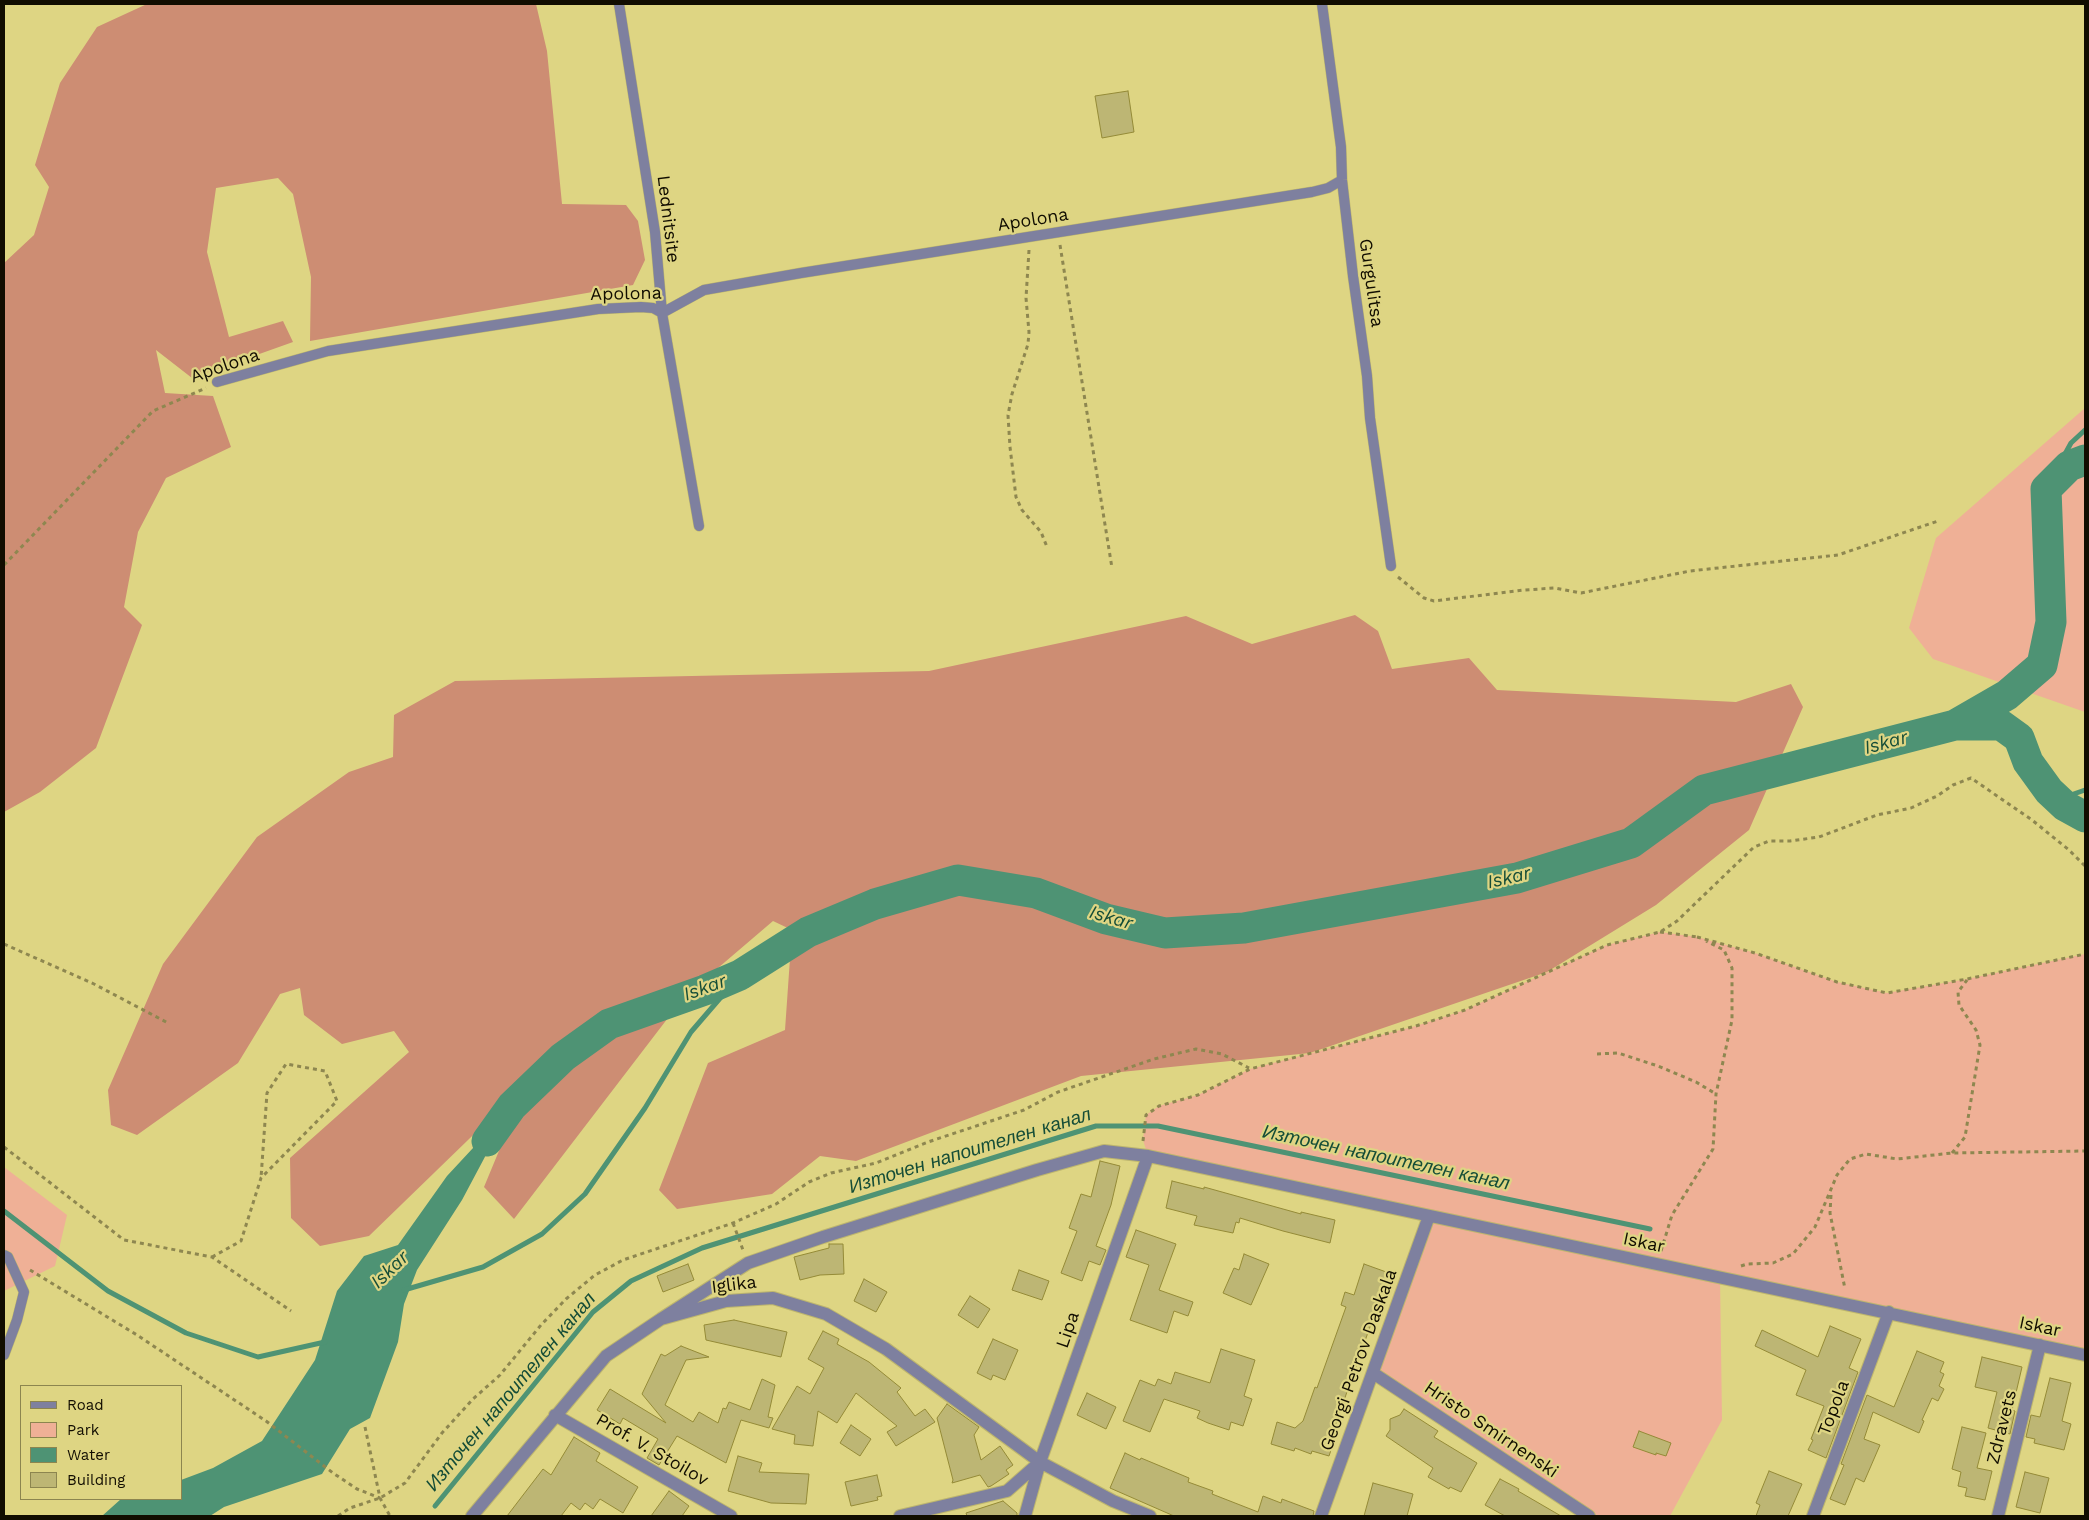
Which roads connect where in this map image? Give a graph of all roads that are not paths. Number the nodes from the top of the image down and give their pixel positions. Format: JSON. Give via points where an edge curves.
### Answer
{"nodes":[{"id":1,"x":619,"y":4,"type":"edge"},
{"id":2,"x":1322,"y":4,"type":"edge"},
{"id":3,"x":1342,"y":180,"type":"junction"},
{"id":4,"x":662,"y":313,"type":"junction"},
{"id":5,"x":218,"y":382,"type":"road end"},
{"id":6,"x":699,"y":526,"type":"dead end"},
{"id":7,"x":1391,"y":566,"type":"road end"},
{"id":8,"x":1148,"y":1156,"type":"junction"},
{"id":9,"x":1430,"y":1216,"type":"junction"},
{"id":10,"x":6,"y":1256,"type":"edge"},
{"id":11,"x":1889,"y":1312,"type":"junction"},
{"id":12,"x":661,"y":1319,"type":"junction"},
{"id":13,"x":2040,"y":1345,"type":"junction"},
{"id":14,"x":4,"y":1355,"type":"edge"},
{"id":15,"x":2085,"y":1355,"type":"edge"},
{"id":16,"x":1373,"y":1373,"type":"junction"},
{"id":17,"x":555,"y":1415,"type":"junction"},
{"id":18,"x":1040,"y":1462,"type":"junction"},
{"id":19,"x":472,"y":1516,"type":"edge"},
{"id":20,"x":731,"y":1516,"type":"edge"},
{"id":21,"x":900,"y":1516,"type":"edge"},
{"id":22,"x":1025,"y":1516,"type":"edge"},
{"id":23,"x":1150,"y":1516,"type":"edge"},
{"id":24,"x":1321,"y":1516,"type":"edge"},
{"id":25,"x":1589,"y":1516,"type":"edge"},
{"id":26,"x":1813,"y":1516,"type":"edge"},
{"id":27,"x":1998,"y":1516,"type":"edge"}],
"edges":[{"from":1,"to":4,"type":"lane","name":"Lednitsite","via":[[654,232]]},
{"from":2,"to":3,"type":"lane","name":"Gurgulitsa","via":[[1341,147]]},
{"from":3,"to":4,"type":"lane","name":"Apolona","via":[[1312,192],[704,290]]},
{"from":3,"to":7,"type":"lane","name":"Gurgulitsa","via":[[1378,484]]},
{"from":4,"to":5,"type":"lane","name":"Apolona","via":[[641,307],[598,309],[500,324],[328,351]]},
{"from":4,"to":6,"type":"lane","name":"Lednitsite"},
{"from":8,"to":9,"type":"street","name":"Iskar"},
{"from":8,"to":12,"type":"street","name":"Iskar","via":[[1104,1152],[788,1248],[748,1263]]},
{"from":8,"to":18,"type":"street","name":"Lipa"},
{"from":9,"to":11,"type":"street","name":"Iskar"},
{"from":9,"to":16,"type":"street","name":"Georgi Petrov Daskala"},
{"from":10,"to":14,"type":"lane","via":[[24,1292]]},
{"from":11,"to":13,"type":"street","name":"Iskar"},
{"from":11,"to":26,"type":"street","name":"Topola"},
{"from":12,"to":17,"type":"street","name":"Iglika","via":[[606,1356]]},
{"from":12,"to":18,"type":"street","name":"Iglika","via":[[726,1301],[773,1298],[826,1314],[886,1349]]},
{"from":13,"to":15,"type":"street","name":"Iskar"},
{"from":13,"to":27,"type":"street","name":"Zdravets"},
{"from":16,"to":24,"type":"street","name":"Georgi Petrov Daskala"},
{"from":16,"to":25,"type":"street","name":"Hristo Smirnenski"},
{"from":17,"to":19,"type":"street","name":"Iglika"},
{"from":17,"to":20,"type":"street","name":"Prof. V. Stoilov"},
{"from":18,"to":21,"type":"street","via":[[1007,1491]]},
{"from":18,"to":22,"type":"street","name":"Lipa"},
{"from":18,"to":23,"type":"street","via":[[1113,1501]]}]}
